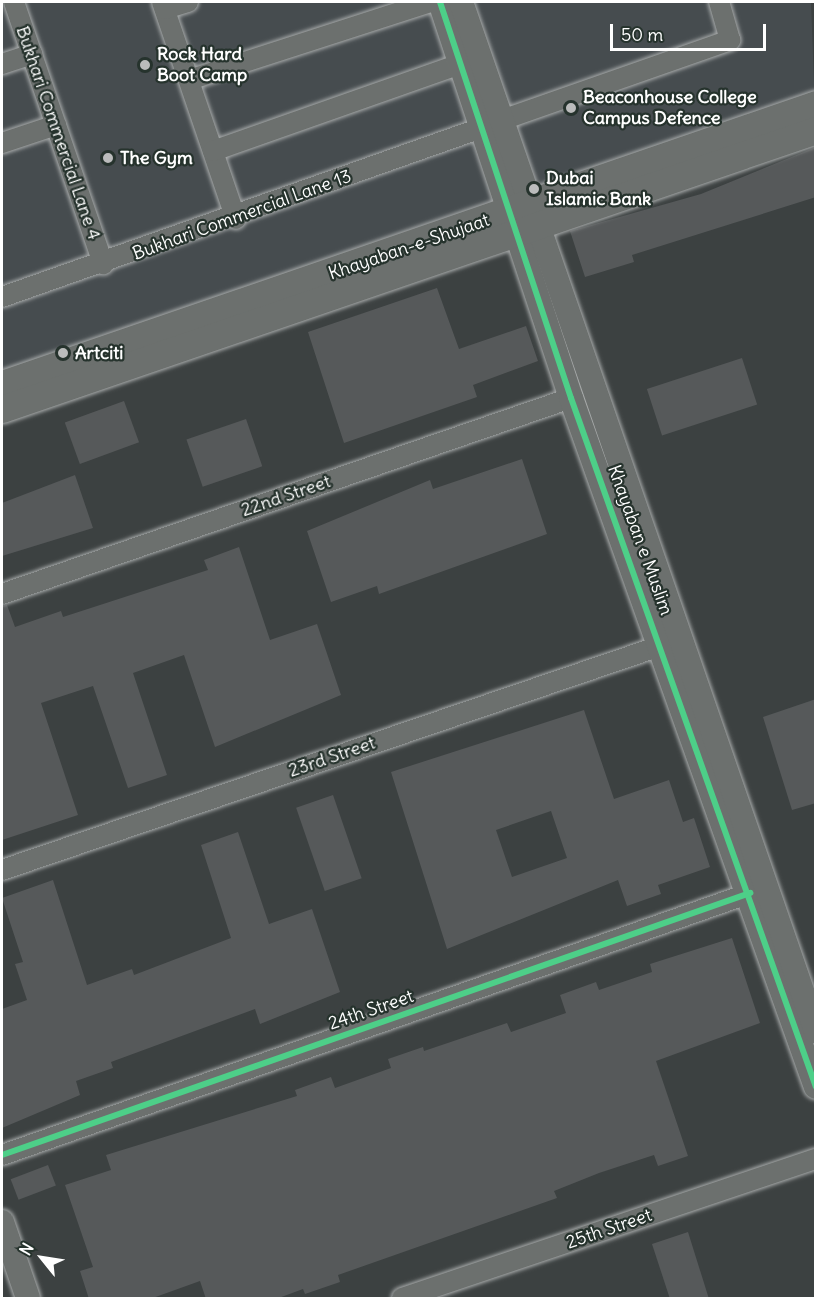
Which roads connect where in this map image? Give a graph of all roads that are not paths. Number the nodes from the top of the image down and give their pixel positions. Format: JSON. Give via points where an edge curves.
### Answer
{"nodes":[{"id":1,"x":14,"y":2,"type":"edge"},
{"id":2,"x":188,"y":2,"type":"edge"},
{"id":3,"x":430,"y":2,"type":"edge"},
{"id":4,"x":440,"y":2,"type":"edge"},
{"id":5,"x":462,"y":2,"type":"edge"},
{"id":6,"x":719,"y":2,"type":"edge"},
{"id":7,"x":164,"y":5,"type":"edge"},
{"id":8,"x":32,"y":54,"type":"junction"},
{"id":9,"x":2,"y":64,"type":"edge"},
{"id":10,"x":460,"y":64,"type":"junction"},
{"id":11,"x":189,"y":80,"type":"junction"},
{"id":12,"x":816,"y":104,"type":"edge"},
{"id":13,"x":492,"y":124,"type":"junction"},
{"id":14,"x":56,"y":125,"type":"junction"},
{"id":15,"x":816,"y":130,"type":"edge"},
{"id":16,"x":2,"y":143,"type":"edge"},
{"id":17,"x":213,"y":151,"type":"junction"},
{"id":18,"x":236,"y":219,"type":"junction"},
{"id":19,"x":524,"y":220,"type":"junction"},
{"id":20,"x":104,"y":264,"type":"junction"},
{"id":21,"x":2,"y":297,"type":"edge"},
{"id":22,"x":2,"y":384,"type":"edge"},
{"id":23,"x":572,"y":398,"type":"junction"},
{"id":24,"x":2,"y":409,"type":"edge"},
{"id":25,"x":2,"y":594,"type":"edge"},
{"id":26,"x":663,"y":645,"type":"junction"},
{"id":27,"x":716,"y":770,"type":"junction"},
{"id":28,"x":2,"y":870,"type":"edge"},
{"id":29,"x":750,"y":893,"type":"junction"},
{"id":30,"x":816,"y":1031,"type":"edge"},
{"id":31,"x":816,"y":1087,"type":"edge"},
{"id":32,"x":2,"y":1155,"type":"edge"},
{"id":33,"x":816,"y":1159,"type":"edge"},
{"id":34,"x":2,"y":1222,"type":"edge"},
{"id":35,"x":28,"y":1299,"type":"edge"},
{"id":36,"x":402,"y":1299,"type":"edge"}],
"edges":[{"from":1,"to":8,"type":"street","name":"Bukhari Commercial Lane 4"},
{"from":2,"to":7,"type":"street"},
{"from":3,"to":11,"type":"street"},
{"from":4,"to":10,"type":"street","name":"Khayaban e Muslim"},
{"from":5,"to":13,"type":"street","name":"Khayaban e Muslim"},
{"from":6,"to":13,"type":"street","name":"Bukhari Commercial Lane 13","via":[[732,38]]},
{"from":7,"to":11,"type":"street"},
{"from":8,"to":9,"type":"street"},
{"from":8,"to":14,"type":"street","name":"Bukhari Commercial Lane 4"},
{"from":10,"to":13,"type":"street","name":"Khayaban e Muslim"},
{"from":10,"to":17,"type":"street"},
{"from":11,"to":17,"type":"street"},
{"from":12,"to":19,"type":"main road","name":"Khayaban-e-Shujaat"},
{"from":13,"to":18,"type":"street","name":"Bukhari Commercial Lane 13"},
{"from":13,"to":19,"type":"street","name":"Khayaban e Muslim"},
{"from":14,"to":16,"type":"street"},
{"from":14,"to":20,"type":"street","name":"Bukhari Commercial Lane 4"},
{"from":15,"to":19,"type":"main road","name":"Khayaban-e-Shujaat"},
{"from":17,"to":18,"type":"street"},
{"from":18,"to":20,"type":"street","name":"Bukhari Commercial Lane 13"},
{"from":19,"to":22,"type":"main road","name":"Khayaban-e-Shujaat"},
{"from":19,"to":23,"type":"street","name":"Khayaban e Muslim"},
{"from":19,"to":24,"type":"main road","name":"Khayaban-e-Shujaat"},
{"from":19,"to":27,"type":"street","name":"Khayaban e Muslim"},
{"from":20,"to":21,"type":"street","name":"Bukhari Commercial Lane 13"},
{"from":23,"to":25,"type":"street","name":"22nd Street"},
{"from":23,"to":26,"type":"street","name":"Khayaban e Muslim"},
{"from":26,"to":27,"type":"street","name":"Khayaban e Muslim"},
{"from":26,"to":28,"type":"street","name":"23rd Street"},
{"from":27,"to":29,"type":"street","name":"Khayaban e Muslim"},
{"from":27,"to":30,"type":"street","name":"Khayaban e Muslim"},
{"from":29,"to":31,"type":"street","name":"Khayaban e Muslim"},
{"from":29,"to":32,"type":"street","name":"24th Street"},
{"from":33,"to":36,"type":"street","name":"25th Street"},
{"from":34,"to":35,"type":"street"}]}
